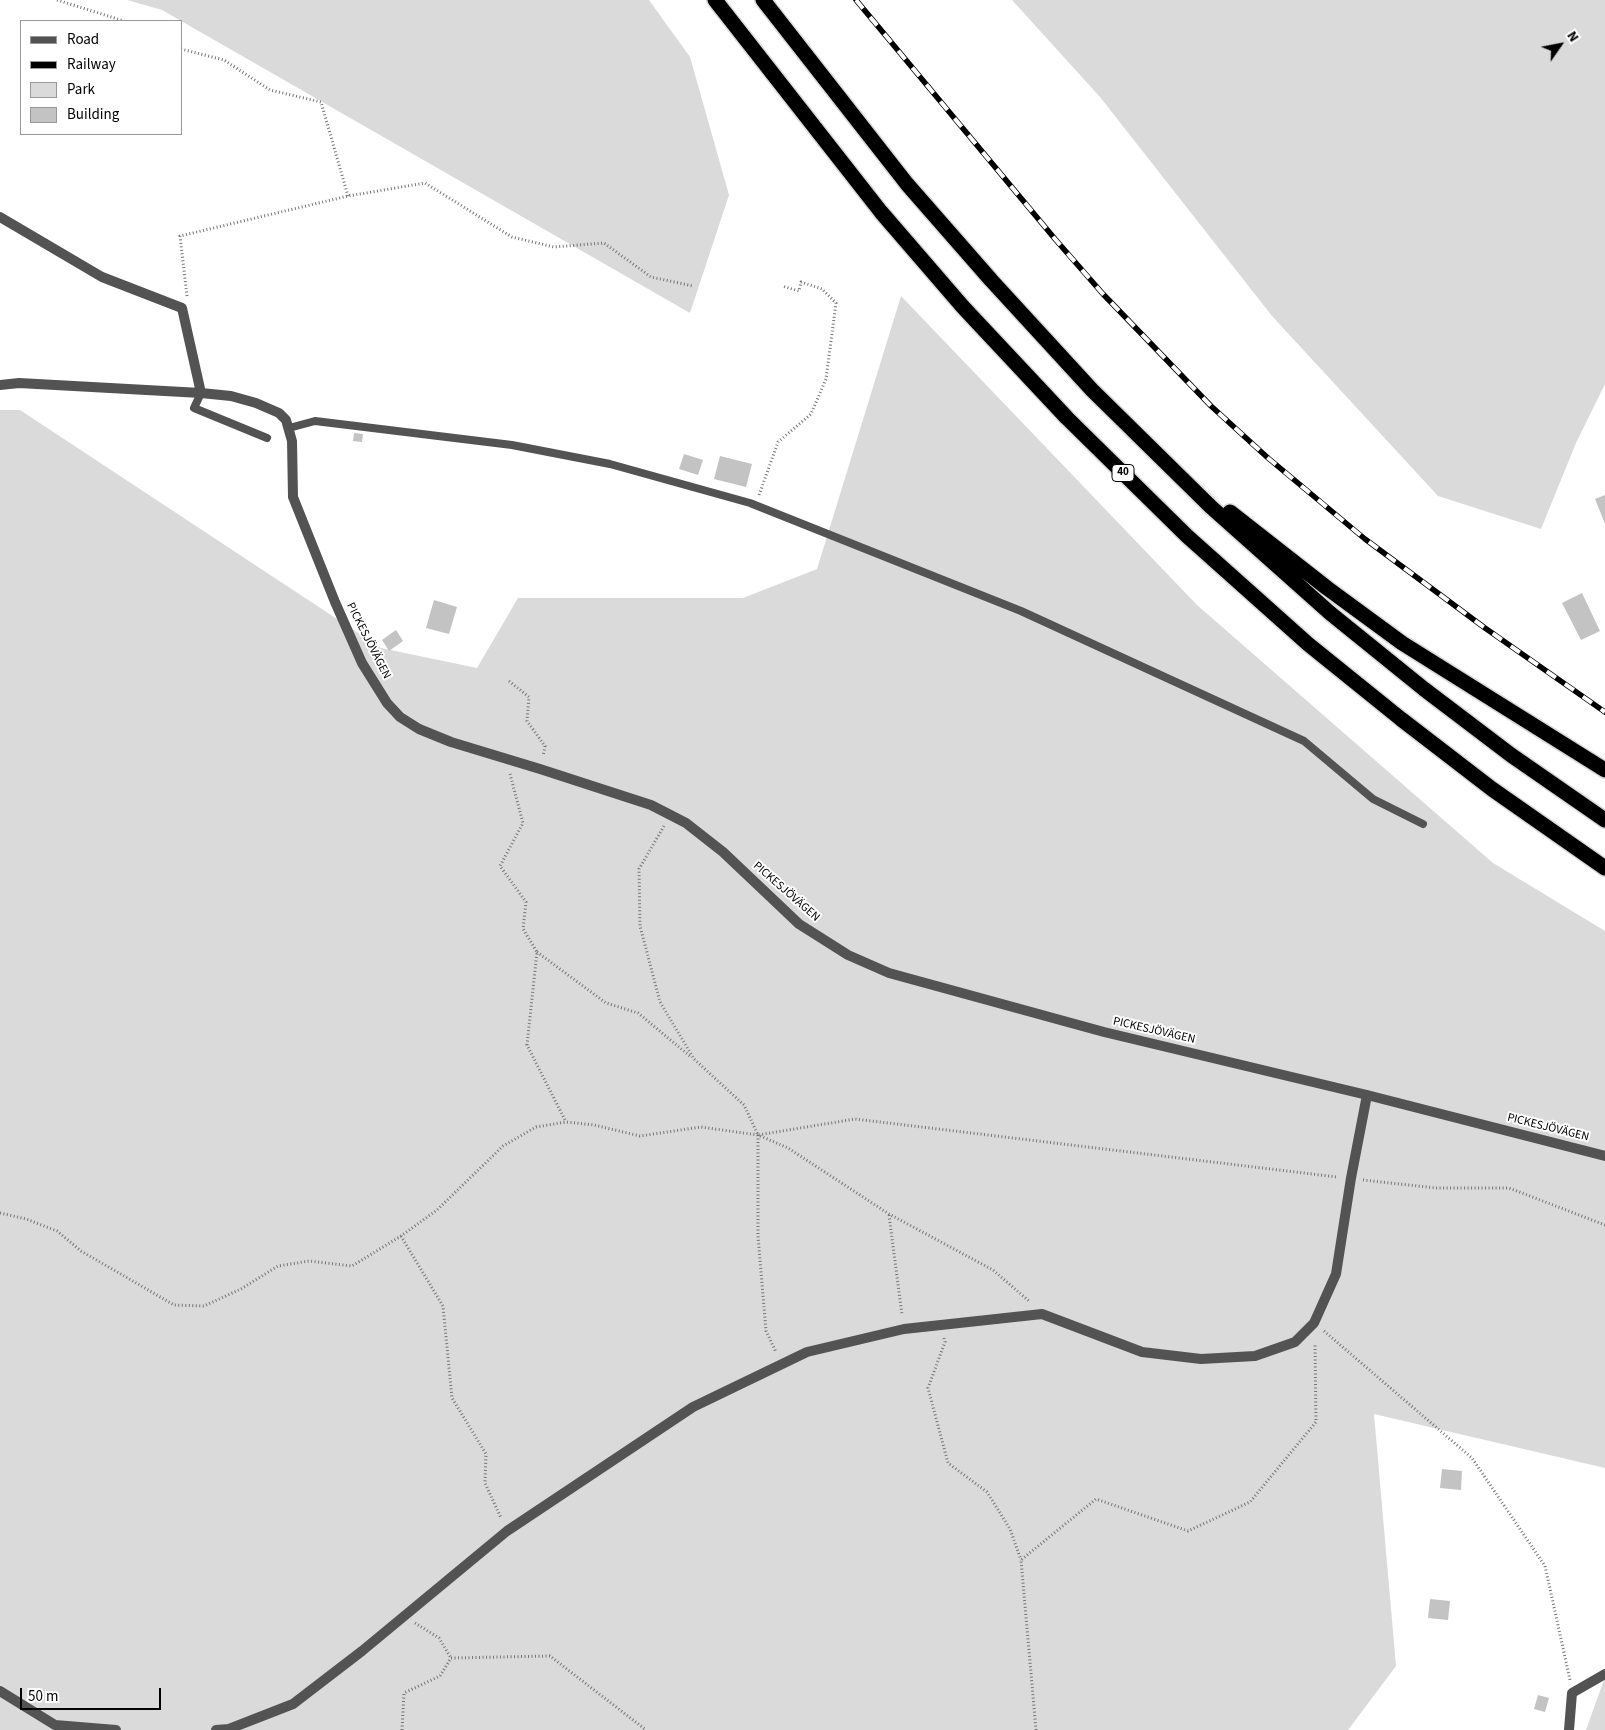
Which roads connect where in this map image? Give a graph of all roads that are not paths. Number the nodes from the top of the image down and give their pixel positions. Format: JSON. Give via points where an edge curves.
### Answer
{"nodes":[{"id":1,"x":715,"y":0,"type":"edge"},
{"id":2,"x":763,"y":0,"type":"edge"},
{"id":3,"x":0,"y":217,"type":"edge"},
{"id":4,"x":0,"y":385,"type":"edge"},
{"id":5,"x":201,"y":393,"type":"junction"},
{"id":6,"x":289,"y":428,"type":"junction"},
{"id":7,"x":267,"y":438,"type":"dead end"},
{"id":8,"x":1162,"y":459,"type":"junction"},
{"id":9,"x":1605,"y":770,"type":"edge"},
{"id":10,"x":1605,"y":820,"type":"edge"},
{"id":11,"x":1423,"y":824,"type":"dead end"},
{"id":12,"x":1605,"y":868,"type":"edge"},
{"id":13,"x":1367,"y":1095,"type":"junction"},
{"id":14,"x":1605,"y":1156,"type":"edge"},
{"id":15,"x":1605,"y":1674,"type":"edge"},
{"id":16,"x":0,"y":1691,"type":"edge"},
{"id":17,"x":55,"y":1728,"type":"edge"},
{"id":18,"x":116,"y":1730,"type":"edge"},
{"id":19,"x":216,"y":1730,"type":"edge"},
{"id":20,"x":1569,"y":1730,"type":"edge"}],
"edges":[{"from":1,"to":12,"type":"highway","number":"40","via":[[881,212],[957,300],[1068,418],[1186,536],[1308,644],[1401,719],[1492,789]]},
{"from":2,"to":8,"type":"highway","via":[[939,221],[1092,390]]},
{"from":3,"to":5,"type":"street","via":[[102,277],[182,308]]},
{"from":4,"to":5,"type":"street","via":[[19,383]]},
{"from":5,"to":6,"type":"street","via":[[231,396],[272,409],[286,420]]},
{"from":5,"to":7,"type":"lane","via":[[194,408]]},
{"from":6,"to":11,"type":"lane","via":[[315,421],[512,445],[610,464],[750,503],[1021,611],[1304,741],[1373,798]]},
{"from":6,"to":13,"type":"street","name":"PICKESJÖVÄGEN","via":[[293,498],[334,602],[375,686],[387,703],[418,729],[651,805],[686,823],[723,852],[800,924],[848,955],[888,973],[1104,1032]]},
{"from":8,"to":9,"type":"highway","via":[[1402,643]]},
{"from":8,"to":10,"type":"highway","via":[[1330,613],[1424,689]]},
{"from":13,"to":14,"type":"street","name":"PICKESJÖVÄGEN"},
{"from":13,"to":19,"type":"street","via":[[1336,1274],[1314,1323],[1295,1342],[1255,1356],[1202,1359],[1142,1352],[1042,1314],[904,1329],[807,1352],[693,1406],[507,1531],[293,1704],[229,1729]]},
{"from":15,"to":20,"type":"street","via":[[1572,1692]]},
{"from":16,"to":17,"type":"street"},
{"from":17,"to":18,"type":"street"}]}
